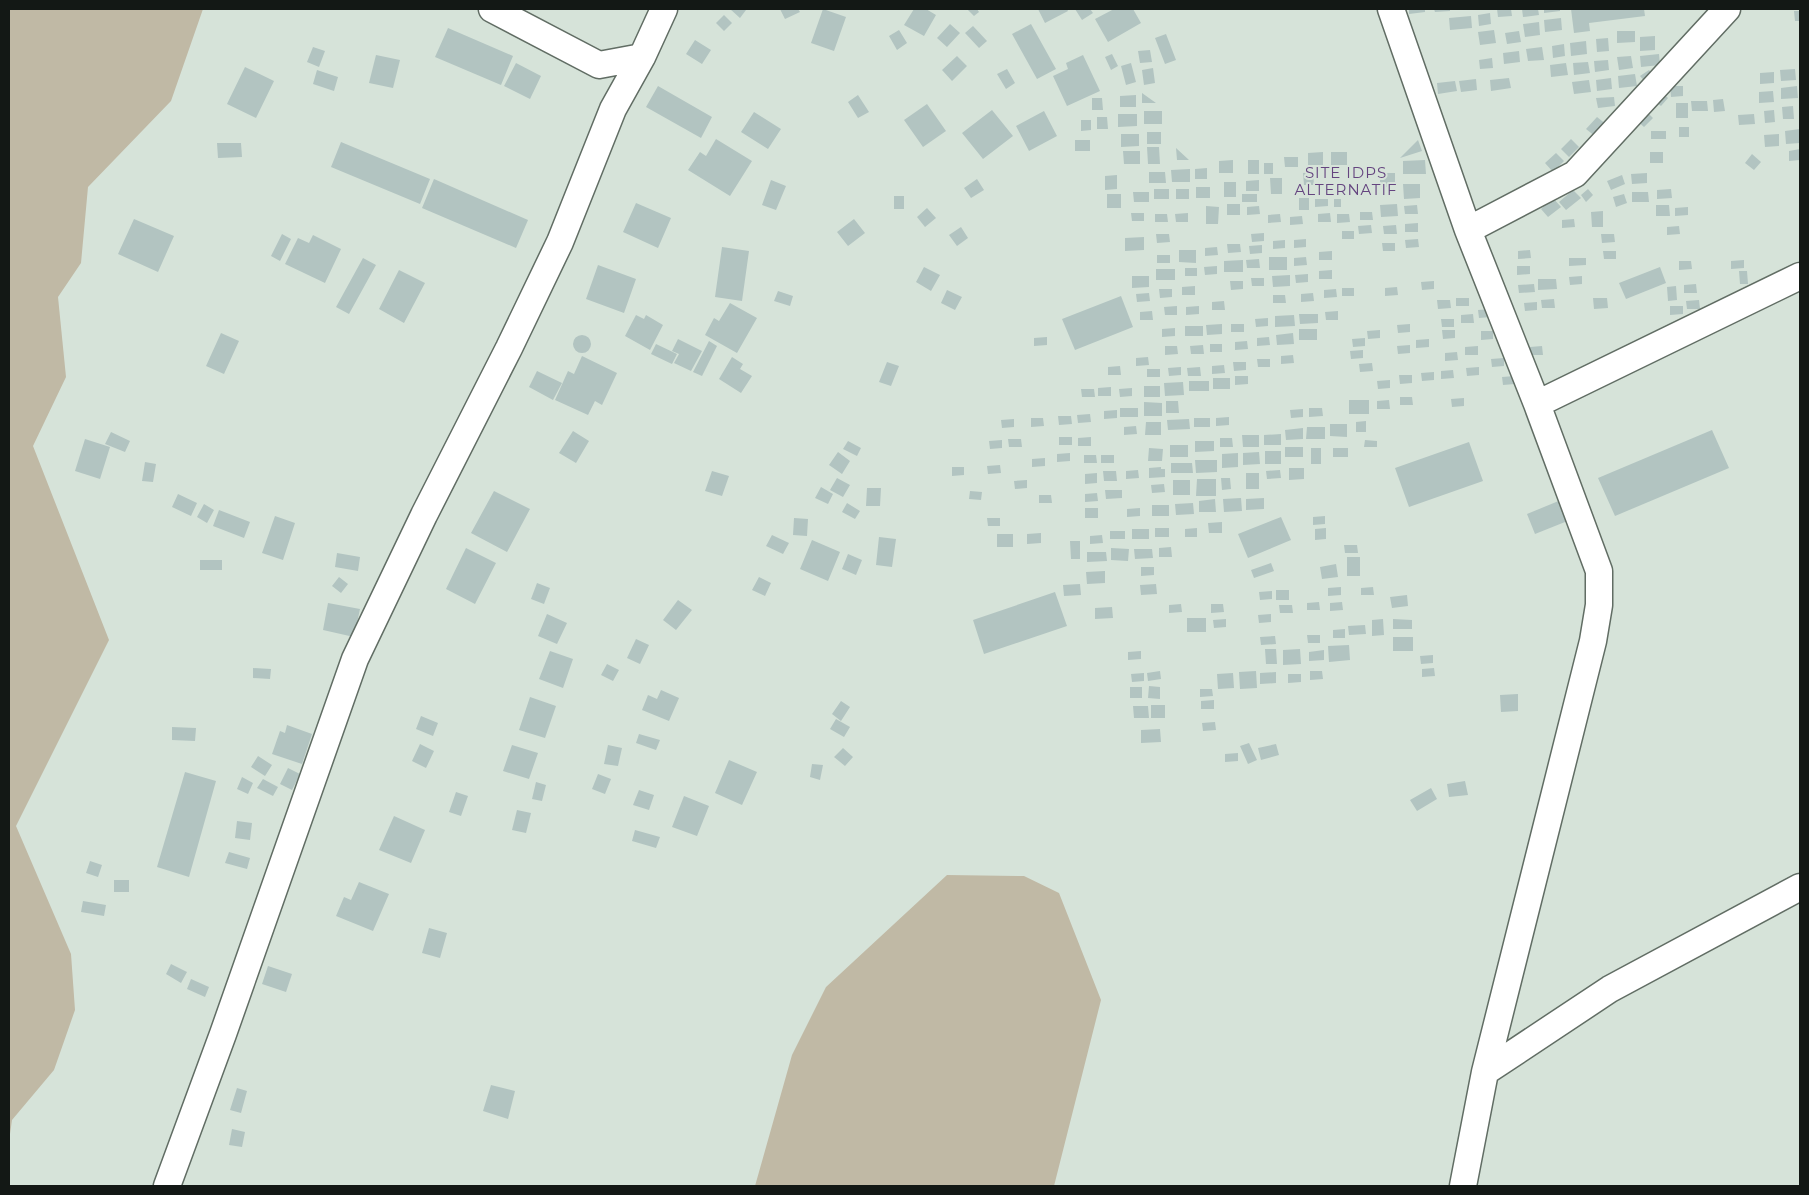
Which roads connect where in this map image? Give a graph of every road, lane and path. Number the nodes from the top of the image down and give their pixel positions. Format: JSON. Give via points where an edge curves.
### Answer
{"nodes":[{"id":1,"x":492,"y":9,"type":"edge"},
{"id":2,"x":664,"y":9,"type":"edge"},
{"id":3,"x":1392,"y":9,"type":"edge"},
{"id":4,"x":1727,"y":9,"type":"edge"},
{"id":5,"x":642,"y":57,"type":"junction"},
{"id":6,"x":1468,"y":230,"type":"junction"},
{"id":7,"x":1800,"y":276,"type":"edge"},
{"id":8,"x":1537,"y":404,"type":"junction"},
{"id":9,"x":1800,"y":887,"type":"edge"},
{"id":10,"x":1485,"y":1072,"type":"junction"},
{"id":11,"x":167,"y":1186,"type":"edge"},
{"id":12,"x":1463,"y":1186,"type":"edge"}],
"edges":[{"from":1,"to":5,"type":"street","via":[[599,65]]},
{"from":2,"to":5,"type":"street"},
{"from":3,"to":6,"type":"street"},
{"from":4,"to":6,"type":"street","via":[[1575,174]]},
{"from":5,"to":11,"type":"street","via":[[614,110],[560,242],[510,348],[355,659]]},
{"from":6,"to":8,"type":"street"},
{"from":7,"to":8,"type":"street"},
{"from":8,"to":10,"type":"street","via":[[1599,571],[1599,605],[1594,641]]},
{"from":9,"to":10,"type":"street","via":[[1610,990]]},
{"from":10,"to":12,"type":"street"}]}
